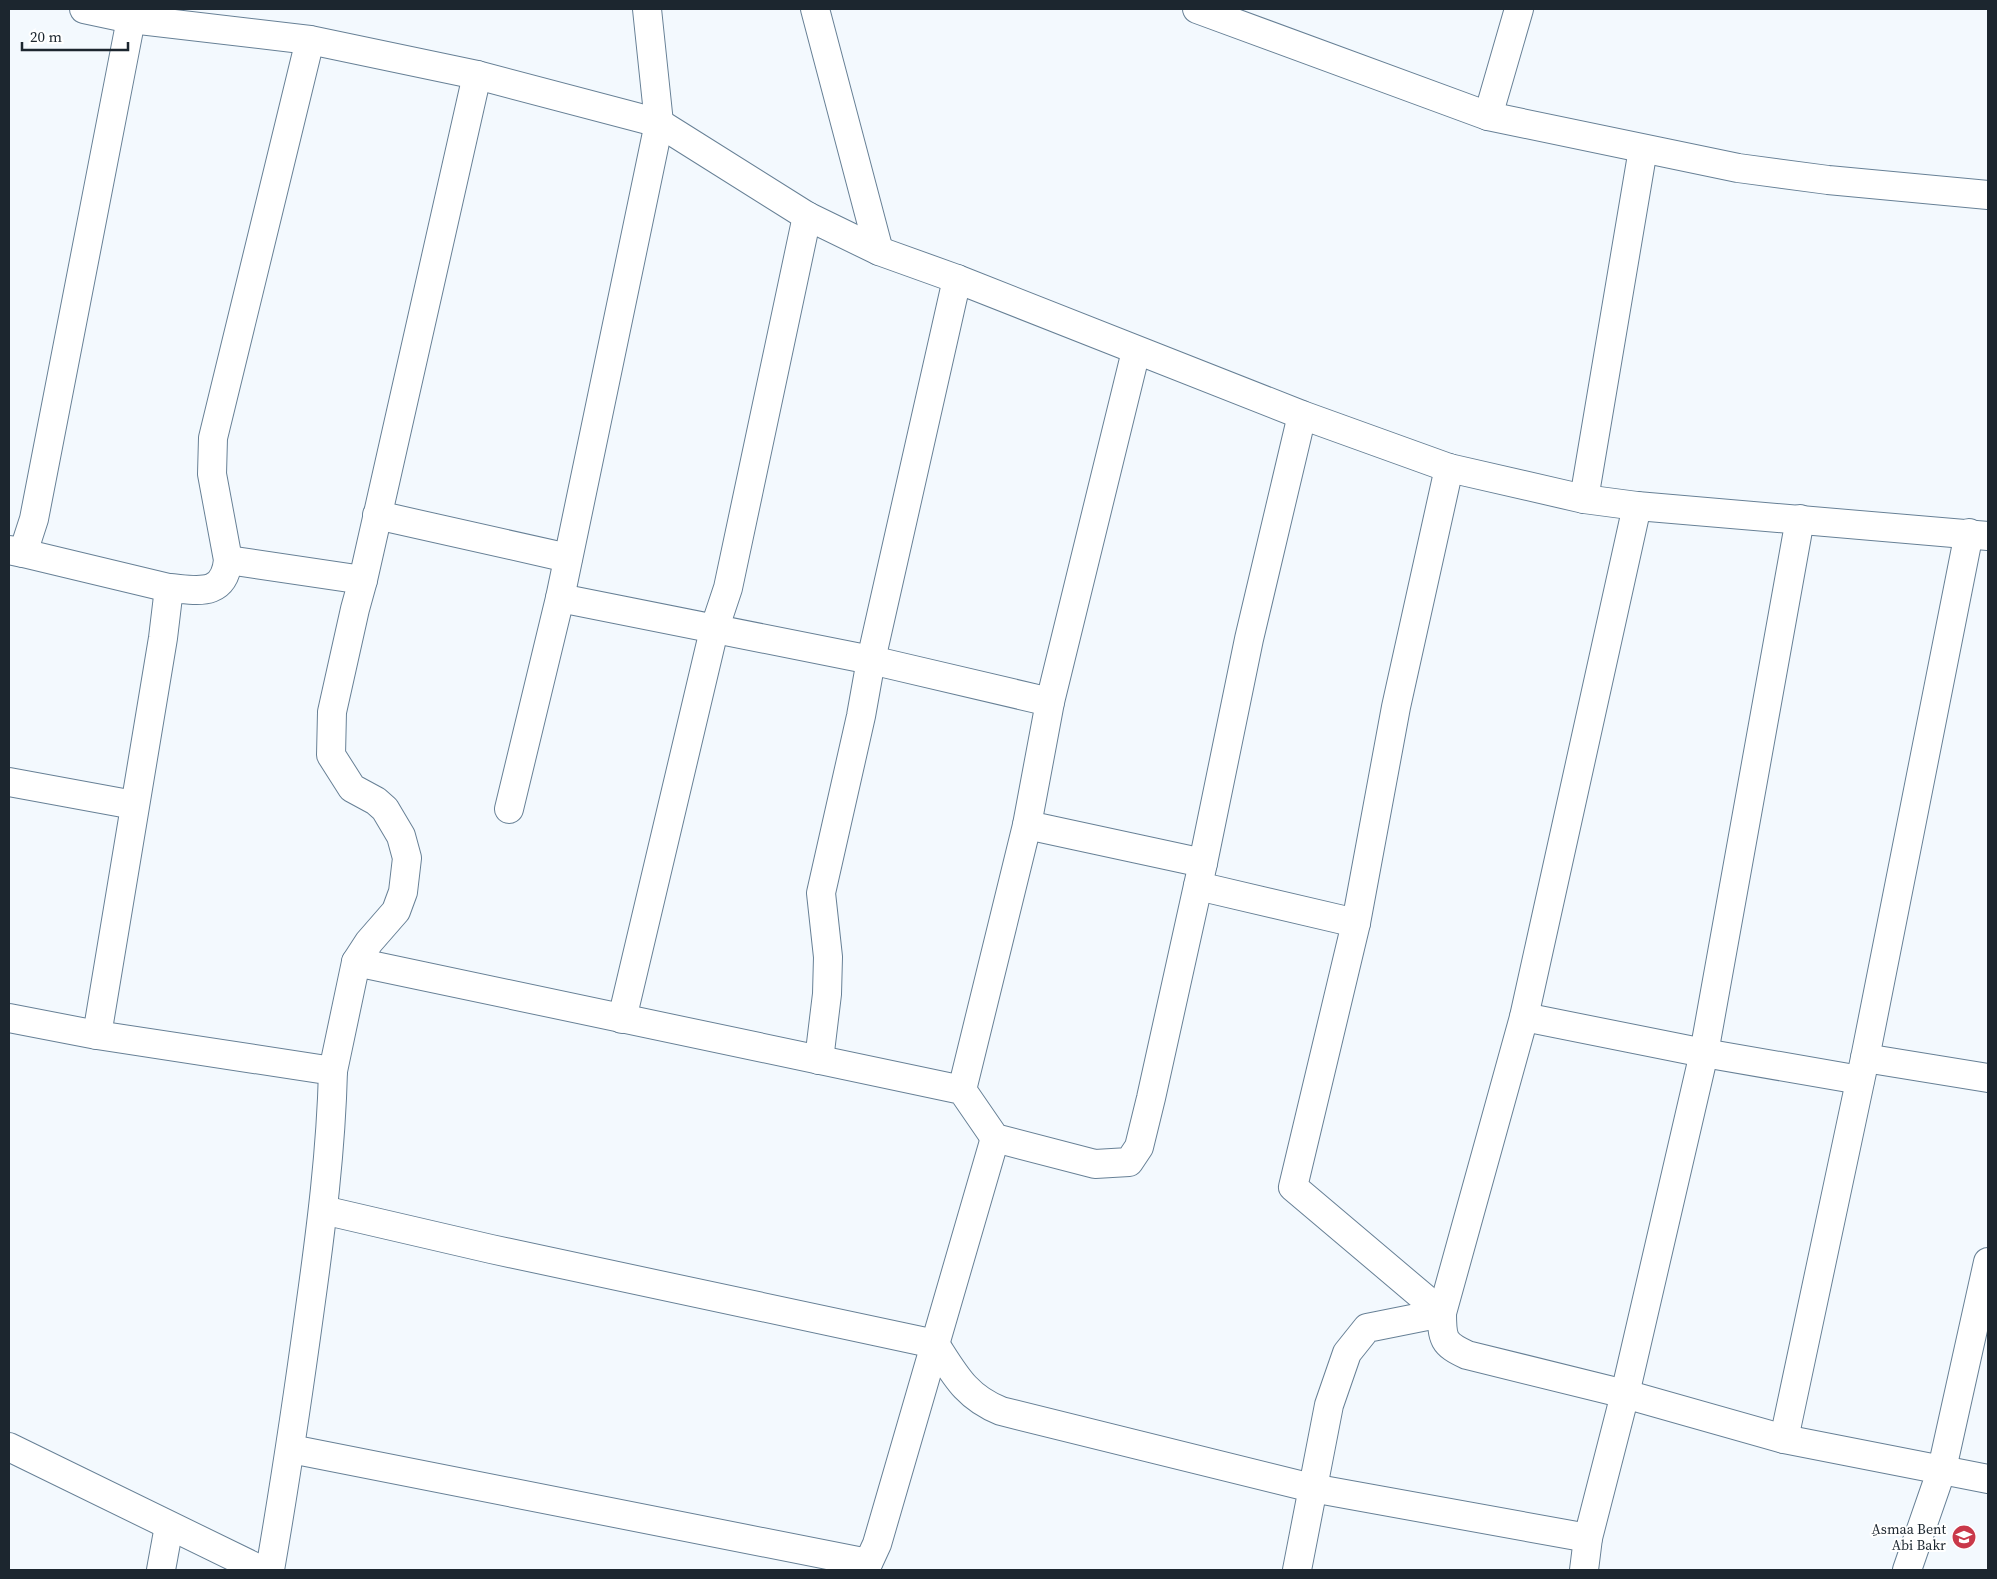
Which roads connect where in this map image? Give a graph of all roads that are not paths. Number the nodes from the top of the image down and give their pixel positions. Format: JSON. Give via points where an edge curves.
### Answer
{"nodes":[{"id":1,"x":84,"y":9,"type":"edge"},
{"id":2,"x":647,"y":9,"type":"edge"},
{"id":3,"x":816,"y":9,"type":"edge"},
{"id":4,"x":1198,"y":9,"type":"edge"},
{"id":5,"x":1519,"y":9,"type":"edge"},
{"id":6,"x":130,"y":18,"type":"junction"},
{"id":7,"x":310,"y":40,"type":"junction"},
{"id":8,"x":477,"y":75,"type":"junction"},
{"id":9,"x":1488,"y":116,"type":"junction"},
{"id":10,"x":659,"y":124,"type":"junction"},
{"id":11,"x":1643,"y":149,"type":"junction"},
{"id":12,"x":1988,"y":194,"type":"edge"},
{"id":13,"x":807,"y":216,"type":"junction"},
{"id":14,"x":879,"y":251,"type":"junction"},
{"id":15,"x":957,"y":279,"type":"junction"},
{"id":16,"x":1136,"y":351,"type":"junction"},
{"id":17,"x":1302,"y":415,"type":"junction"},
{"id":18,"x":1449,"y":468,"type":"junction"},
{"id":19,"x":1584,"y":499,"type":"junction"},
{"id":20,"x":1637,"y":506,"type":"junction"},
{"id":21,"x":377,"y":515,"type":"junction"},
{"id":22,"x":1800,"y":519,"type":"junction"},
{"id":23,"x":1979,"y":534,"type":"edge"},
{"id":24,"x":16,"y":552,"type":"edge"},
{"id":25,"x":568,"y":558,"type":"junction"},
{"id":26,"x":228,"y":560,"type":"junction"},
{"id":27,"x":363,"y":580,"type":"junction"},
{"id":28,"x":169,"y":588,"type":"junction"},
{"id":29,"x":560,"y":598,"type":"junction"},
{"id":30,"x":714,"y":630,"type":"junction"},
{"id":31,"x":870,"y":660,"type":"junction"},
{"id":32,"x":1050,"y":702,"type":"junction"},
{"id":33,"x":9,"y":782,"type":"edge"},
{"id":34,"x":134,"y":805,"type":"junction"},
{"id":35,"x":509,"y":809,"type":"dead end"},
{"id":36,"x":1027,"y":825,"type":"junction"},
{"id":37,"x":1201,"y":874,"type":"junction"},
{"id":38,"x":1356,"y":923,"type":"junction"},
{"id":39,"x":356,"y":962,"type":"junction"},
{"id":40,"x":1524,"y":1017,"type":"junction"},
{"id":41,"x":9,"y":1018,"type":"edge"},
{"id":42,"x":622,"y":1019,"type":"junction"},
{"id":43,"x":97,"y":1036,"type":"junction"},
{"id":44,"x":1704,"y":1053,"type":"junction"},
{"id":45,"x":820,"y":1060,"type":"junction"},
{"id":46,"x":1863,"y":1069,"type":"junction"},
{"id":47,"x":333,"y":1071,"type":"junction"},
{"id":48,"x":1988,"y":1078,"type":"edge"},
{"id":49,"x":962,"y":1090,"type":"junction"},
{"id":50,"x":995,"y":1138,"type":"junction"},
{"id":51,"x":324,"y":1210,"type":"junction"},
{"id":52,"x":1988,"y":1262,"type":"edge"},
{"id":53,"x":1442,"y":1313,"type":"junction"},
{"id":54,"x":936,"y":1344,"type":"junction"},
{"id":55,"x":1624,"y":1394,"type":"junction"},
{"id":56,"x":1784,"y":1439,"type":"junction"},
{"id":57,"x":9,"y":1447,"type":"edge"},
{"id":58,"x":291,"y":1448,"type":"junction"},
{"id":59,"x":1942,"y":1469,"type":"junction"},
{"id":60,"x":1988,"y":1479,"type":"edge"},
{"id":61,"x":1312,"y":1488,"type":"junction"},
{"id":62,"x":169,"y":1526,"type":"junction"},
{"id":63,"x":1588,"y":1538,"type":"junction"},
{"id":64,"x":867,"y":1566,"type":"edge"},
{"id":65,"x":161,"y":1570,"type":"edge"},
{"id":66,"x":261,"y":1570,"type":"edge"},
{"id":67,"x":270,"y":1570,"type":"edge"},
{"id":68,"x":1297,"y":1570,"type":"edge"},
{"id":69,"x":1584,"y":1570,"type":"edge"},
{"id":70,"x":1907,"y":1570,"type":"edge"}],
"edges":[{"from":1,"to":6,"type":"street"},
{"from":2,"to":10,"type":"street"},
{"from":3,"to":14,"type":"street"},
{"from":4,"to":9,"type":"street"},
{"from":5,"to":9,"type":"street"},
{"from":6,"to":7,"type":"street"},
{"from":6,"to":24,"type":"street","via":[[34,519]]},
{"from":7,"to":8,"type":"street"},
{"from":7,"to":26,"type":"street","via":[[212,438],[212,474]]},
{"from":8,"to":10,"type":"street"},
{"from":8,"to":21,"type":"street"},
{"from":9,"to":11,"type":"street"},
{"from":10,"to":13,"type":"street"},
{"from":10,"to":25,"type":"street"},
{"from":11,"to":12,"type":"street","via":[[1738,168],[1828,180]]},
{"from":11,"to":19,"type":"street"},
{"from":13,"to":14,"type":"street"},
{"from":13,"to":30,"type":"street","via":[[728,588]]},
{"from":14,"to":15,"type":"street"},
{"from":15,"to":16,"type":"street"},
{"from":15,"to":31,"type":"street"},
{"from":16,"to":17,"type":"street"},
{"from":16,"to":32,"type":"street"},
{"from":17,"to":18,"type":"street"},
{"from":17,"to":37,"type":"street","via":[[1249,639]]},
{"from":18,"to":19,"type":"street"},
{"from":18,"to":38,"type":"street","via":[[1396,707]]},
{"from":19,"to":20,"type":"street"},
{"from":20,"to":22,"type":"street"},
{"from":20,"to":40,"type":"street"},
{"from":21,"to":25,"type":"street"},
{"from":21,"to":27,"type":"street"},
{"from":22,"to":23,"type":"street"},
{"from":22,"to":44,"type":"street"},
{"from":23,"to":46,"type":"street"},
{"from":24,"to":28,"type":"street"},
{"from":25,"to":29,"type":"street"},
{"from":26,"to":27,"type":"street"},
{"from":26,"to":28,"type":"street","via":[[227,572],[207,591]]},
{"from":27,"to":39,"type":"street","via":[[332,712],[331,755],[352,788],[385,809],[401,836],[406,858],[403,892],[396,911]]},
{"from":28,"to":34,"type":"street","via":[[164,638]]},
{"from":29,"to":30,"type":"street"},
{"from":29,"to":35,"type":"street"},
{"from":30,"to":31,"type":"street"},
{"from":30,"to":42,"type":"street"},
{"from":31,"to":32,"type":"street"},
{"from":31,"to":45,"type":"street","via":[[861,716],[821,893],[828,957]]},
{"from":32,"to":36,"type":"street"},
{"from":33,"to":34,"type":"street"},
{"from":34,"to":43,"type":"street"},
{"from":36,"to":37,"type":"street"},
{"from":36,"to":49,"type":"street"},
{"from":37,"to":38,"type":"street"},
{"from":37,"to":50,"type":"street","via":[[1139,1147],[1129,1162],[1095,1164]]},
{"from":38,"to":53,"type":"street","via":[[1293,1187]]},
{"from":39,"to":42,"type":"street"},
{"from":39,"to":47,"type":"street"},
{"from":40,"to":44,"type":"street"},
{"from":40,"to":53,"type":"street"},
{"from":41,"to":43,"type":"street"},
{"from":42,"to":45,"type":"street"},
{"from":43,"to":47,"type":"street"},
{"from":44,"to":46,"type":"street"},
{"from":44,"to":55,"type":"street"},
{"from":45,"to":49,"type":"street"},
{"from":46,"to":48,"type":"street"},
{"from":46,"to":56,"type":"street"},
{"from":47,"to":51,"type":"street","via":[[332,1128]]},
{"from":49,"to":50,"type":"street"},
{"from":50,"to":54,"type":"street"},
{"from":51,"to":54,"type":"street"},
{"from":51,"to":58,"type":"street"},
{"from":52,"to":59,"type":"street"},
{"from":53,"to":55,"type":"street","via":[[1442,1334],[1451,1348],[1467,1355]]},
{"from":53,"to":61,"type":"street","via":[[1367,1328],[1347,1353],[1329,1405]]},
{"from":54,"to":61,"type":"street","via":[[969,1392],[984,1404]]},
{"from":54,"to":64,"type":"street","via":[[877,1544]]},
{"from":55,"to":56,"type":"street"},
{"from":55,"to":63,"type":"street"},
{"from":56,"to":59,"type":"street"},
{"from":57,"to":62,"type":"street"},
{"from":58,"to":64,"type":"street"},
{"from":58,"to":67,"type":"street"},
{"from":59,"to":60,"type":"street"},
{"from":59,"to":70,"type":"street"},
{"from":61,"to":63,"type":"street"},
{"from":61,"to":68,"type":"street"},
{"from":62,"to":65,"type":"street"},
{"from":62,"to":66,"type":"street"},
{"from":63,"to":69,"type":"street"}]}
